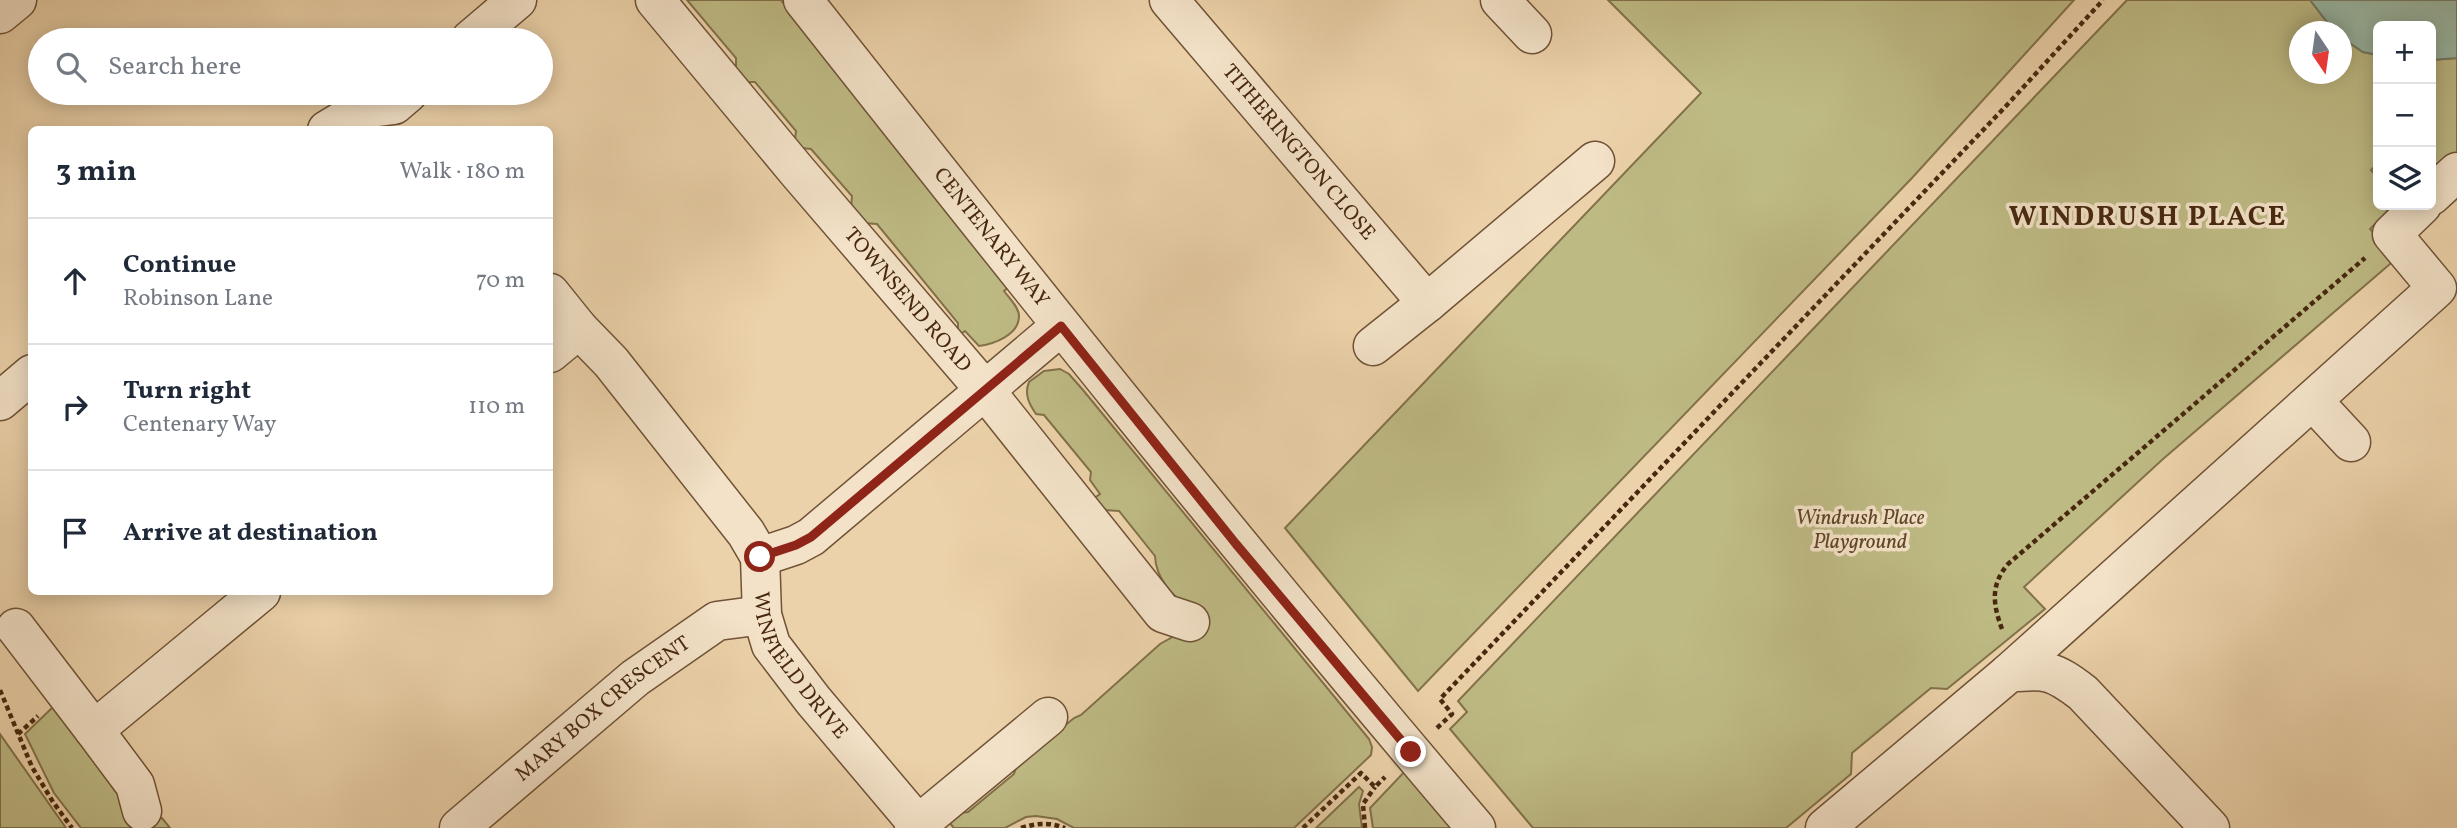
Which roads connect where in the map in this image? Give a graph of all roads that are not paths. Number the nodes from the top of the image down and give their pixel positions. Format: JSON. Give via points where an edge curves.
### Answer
{"nodes":[{"id":1,"x":17,"y":0,"type":"edge"},
{"id":2,"x":517,"y":0,"type":"edge"},
{"id":3,"x":655,"y":0,"type":"edge"},
{"id":4,"x":803,"y":0,"type":"edge"},
{"id":5,"x":1169,"y":0,"type":"edge"},
{"id":6,"x":1500,"y":0,"type":"edge"},
{"id":7,"x":0,"y":14,"type":"edge"},
{"id":8,"x":484,"y":28,"type":"edge"},
{"id":9,"x":1532,"y":34,"type":"dead end"},
{"id":10,"x":405,"y":109,"type":"edge"},
{"id":11,"x":333,"y":126,"type":"edge"},
{"id":12,"x":1595,"y":162,"type":"dead end"},
{"id":13,"x":2457,"y":172,"type":"edge"},
{"id":14,"x":2436,"y":191,"type":"edge"},
{"id":15,"x":2417,"y":210,"type":"edge"},
{"id":16,"x":553,"y":297,"type":"edge"},
{"id":17,"x":1427,"y":303,"type":"junction"},
{"id":18,"x":1061,"y":326,"type":"junction"},
{"id":19,"x":579,"y":328,"type":"junction"},
{"id":20,"x":1373,"y":346,"type":"dead end"},
{"id":21,"x":553,"y":350,"type":"edge"},
{"id":22,"x":28,"y":377,"type":"edge"},
{"id":23,"x":984,"y":389,"type":"junction"},
{"id":24,"x":0,"y":401,"type":"edge"},
{"id":25,"x":2313,"y":401,"type":"junction"},
{"id":26,"x":2351,"y":442,"type":"dead end"},
{"id":27,"x":760,"y":557,"type":"junction"},
{"id":28,"x":257,"y":595,"type":"edge"},
{"id":29,"x":7,"y":610,"type":"edge"},
{"id":30,"x":762,"y":615,"type":"junction"},
{"id":31,"x":1190,"y":622,"type":"dead end"},
{"id":32,"x":2018,"y":665,"type":"junction"},
{"id":33,"x":1048,"y":717,"type":"dead end"},
{"id":34,"x":94,"y":730,"type":"junction"},
{"id":35,"x":142,"y":811,"type":"dead end"},
{"id":36,"x":917,"y":827,"type":"edge"},
{"id":37,"x":459,"y":828,"type":"edge"},
{"id":38,"x":1476,"y":828,"type":"edge"},
{"id":39,"x":1825,"y":828,"type":"edge"},
{"id":40,"x":2210,"y":828,"type":"edge"}],
"edges":[{"from":1,"to":7,"type":"street"},
{"from":2,"to":8,"type":"street"},
{"from":3,"to":23,"type":"street","name":"TOWNSEND ROAD"},
{"from":4,"to":18,"type":"street","name":"CENTENARY WAY"},
{"from":5,"to":17,"type":"street","name":"TITHERINGTON CLOSE"},
{"from":6,"to":9,"type":"street"},
{"from":10,"to":11,"type":"street","via":[[362,108]]},
{"from":12,"to":17,"type":"street"},
{"from":13,"to":14,"type":"street"},
{"from":15,"to":25,"type":"street","via":[[2392,234],[2437,288]]},
{"from":16,"to":19,"type":"street","name":"WINFIELD DRIVE"},
{"from":17,"to":20,"type":"street"},
{"from":18,"to":23,"type":"street"},
{"from":18,"to":38,"type":"street","name":"CENTENARY WAY","via":[[1236,544]]},
{"from":19,"to":21,"type":"street"},
{"from":19,"to":27,"type":"street","name":"WINFIELD DRIVE","via":[[724,503]]},
{"from":22,"to":24,"type":"street"},
{"from":23,"to":27,"type":"street","via":[[811,537]]},
{"from":23,"to":31,"type":"street","name":"TOWNSEND ROAD","via":[[1163,613]]},
{"from":25,"to":26,"type":"street"},
{"from":25,"to":32,"type":"street"},
{"from":27,"to":30,"type":"street","name":"WINFIELD DRIVE"},
{"from":28,"to":34,"type":"street"},
{"from":29,"to":34,"type":"street"},
{"from":30,"to":36,"type":"street","name":"WINFIELD DRIVE","via":[[771,645],[785,665]]},
{"from":30,"to":37,"type":"street","name":"MARY BOX CRESCENT","via":[[718,621],[635,678]]},
{"from":32,"to":39,"type":"street"},
{"from":32,"to":40,"type":"street","via":[[2060,676],[2083,693]]},
{"from":33,"to":36,"type":"street"},
{"from":34,"to":35,"type":"street","via":[[135,785]]}]}
